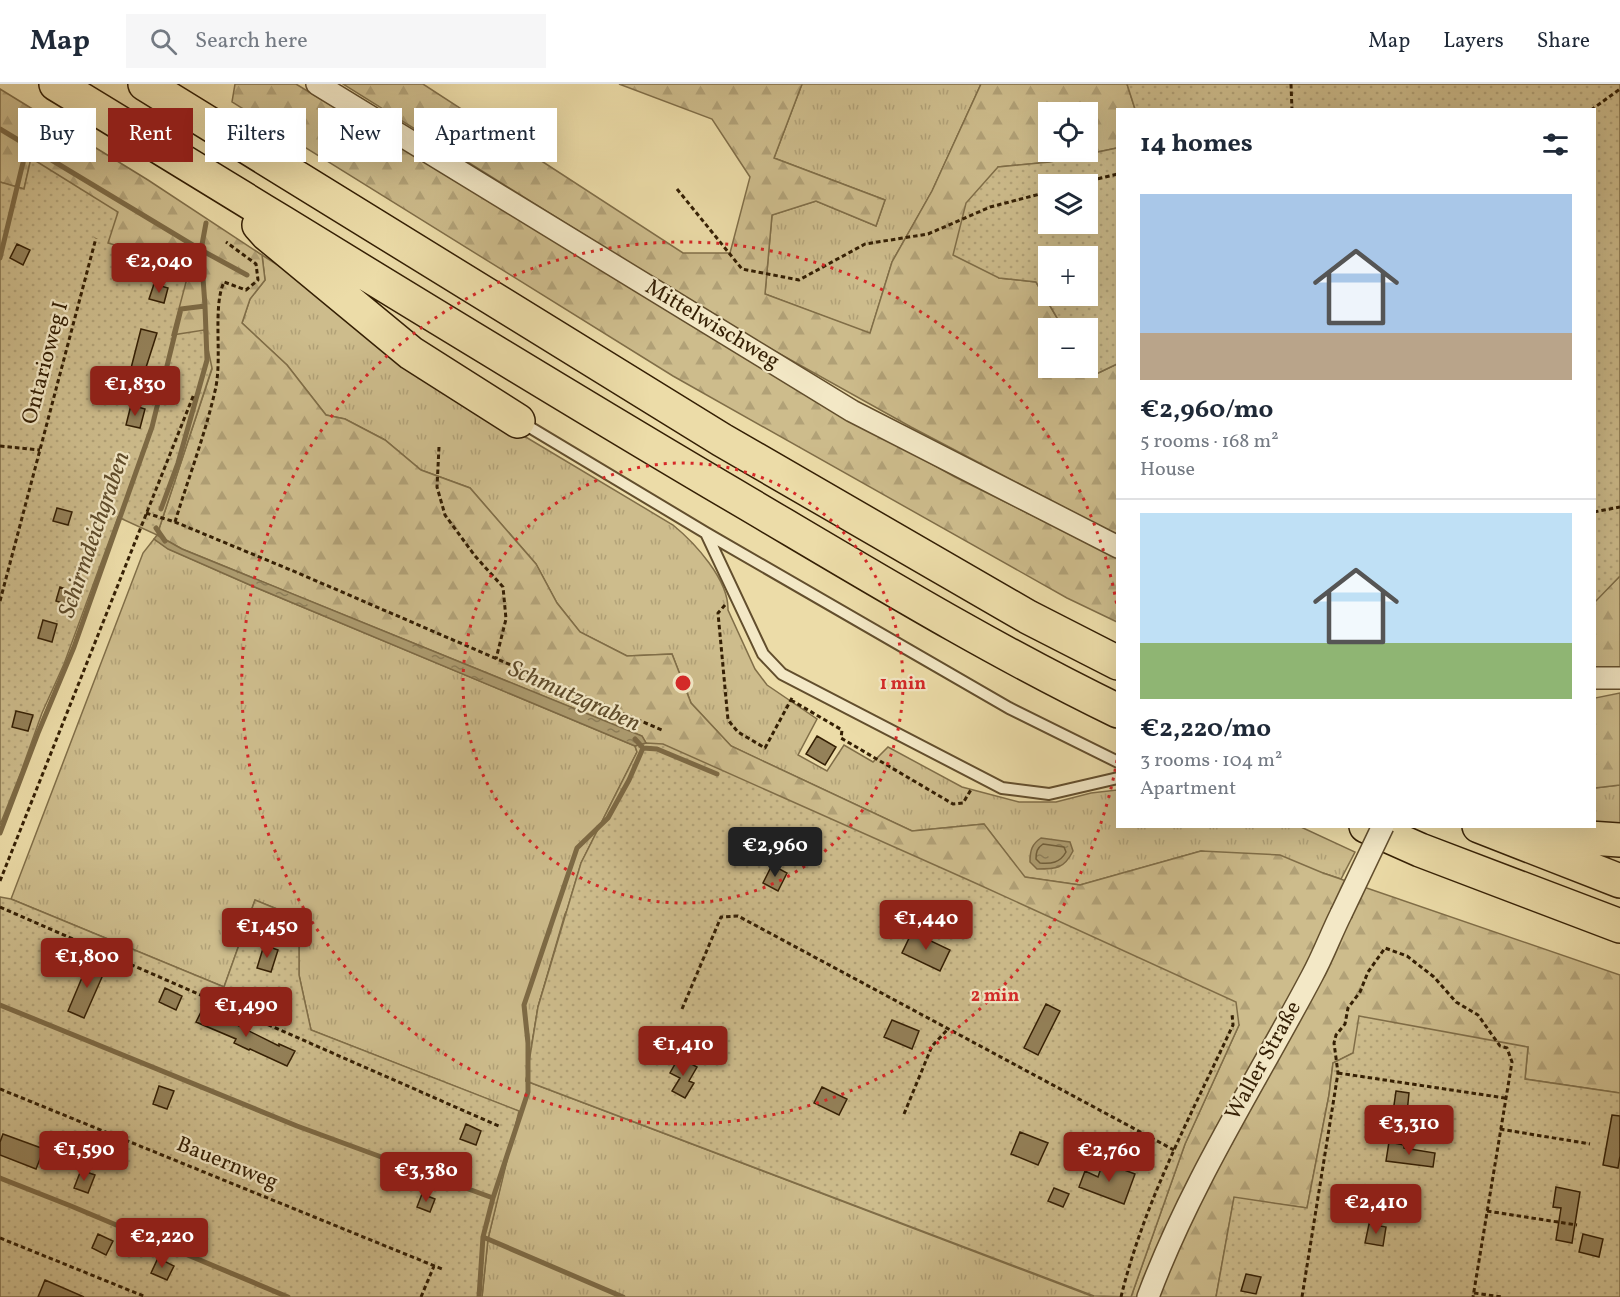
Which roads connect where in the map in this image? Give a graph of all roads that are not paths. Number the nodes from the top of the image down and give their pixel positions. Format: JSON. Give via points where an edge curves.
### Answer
{"nodes":[{"id":1,"x":56,"y":84,"type":"edge"},
{"id":2,"x":145,"y":84,"type":"edge"},
{"id":3,"x":317,"y":84,"type":"edge"},
{"id":4,"x":226,"y":187,"type":"junction"},
{"id":5,"x":518,"y":421,"type":"joint"},
{"id":6,"x":706,"y":533,"type":"junction"},
{"id":7,"x":1116,"y":546,"type":"edge"},
{"id":8,"x":1116,"y":662,"type":"edge"},
{"id":9,"x":1596,"y":678,"type":"edge"},
{"id":10,"x":1620,"y":678,"type":"edge"},
{"id":11,"x":1116,"y":710,"type":"edge"},
{"id":12,"x":1116,"y":761,"type":"edge"},
{"id":13,"x":1116,"y":778,"type":"edge"},
{"id":14,"x":1370,"y":828,"type":"edge"},
{"id":15,"x":1382,"y":828,"type":"edge"},
{"id":16,"x":1484,"y":828,"type":"edge"},
{"id":17,"x":1542,"y":828,"type":"edge"},
{"id":18,"x":1620,"y":840,"type":"edge"},
{"id":19,"x":1620,"y":881,"type":"edge"},
{"id":20,"x":1620,"y":926,"type":"edge"},
{"id":21,"x":1148,"y":1297,"type":"edge"}],
"edges":[{"from":1,"to":4,"type":"highway"},
{"from":2,"to":8,"type":"highway","via":[[722,440],[1028,617]]},
{"from":3,"to":7,"type":"street","name":"Mittelwischweg","via":[[852,411]]},
{"from":4,"to":5,"type":"highway","via":[[267,234],[411,353]]},
{"from":4,"to":11,"type":"highway","via":[[663,454],[854,566]]},
{"from":5,"to":6,"type":"lane"},
{"from":6,"to":12,"type":"lane","via":[[1009,708]]},
{"from":6,"to":13,"type":"lane","via":[[763,654],[782,674],[1002,789],[1049,794]]},
{"from":9,"to":10,"type":"street"},
{"from":14,"to":20,"type":"highway"},
{"from":15,"to":21,"type":"street","name":"Waller Straße","bridge":true,"via":[[1313,974],[1212,1156]]},
{"from":16,"to":19,"type":"highway"},
{"from":17,"to":18,"type":"highway"}]}
